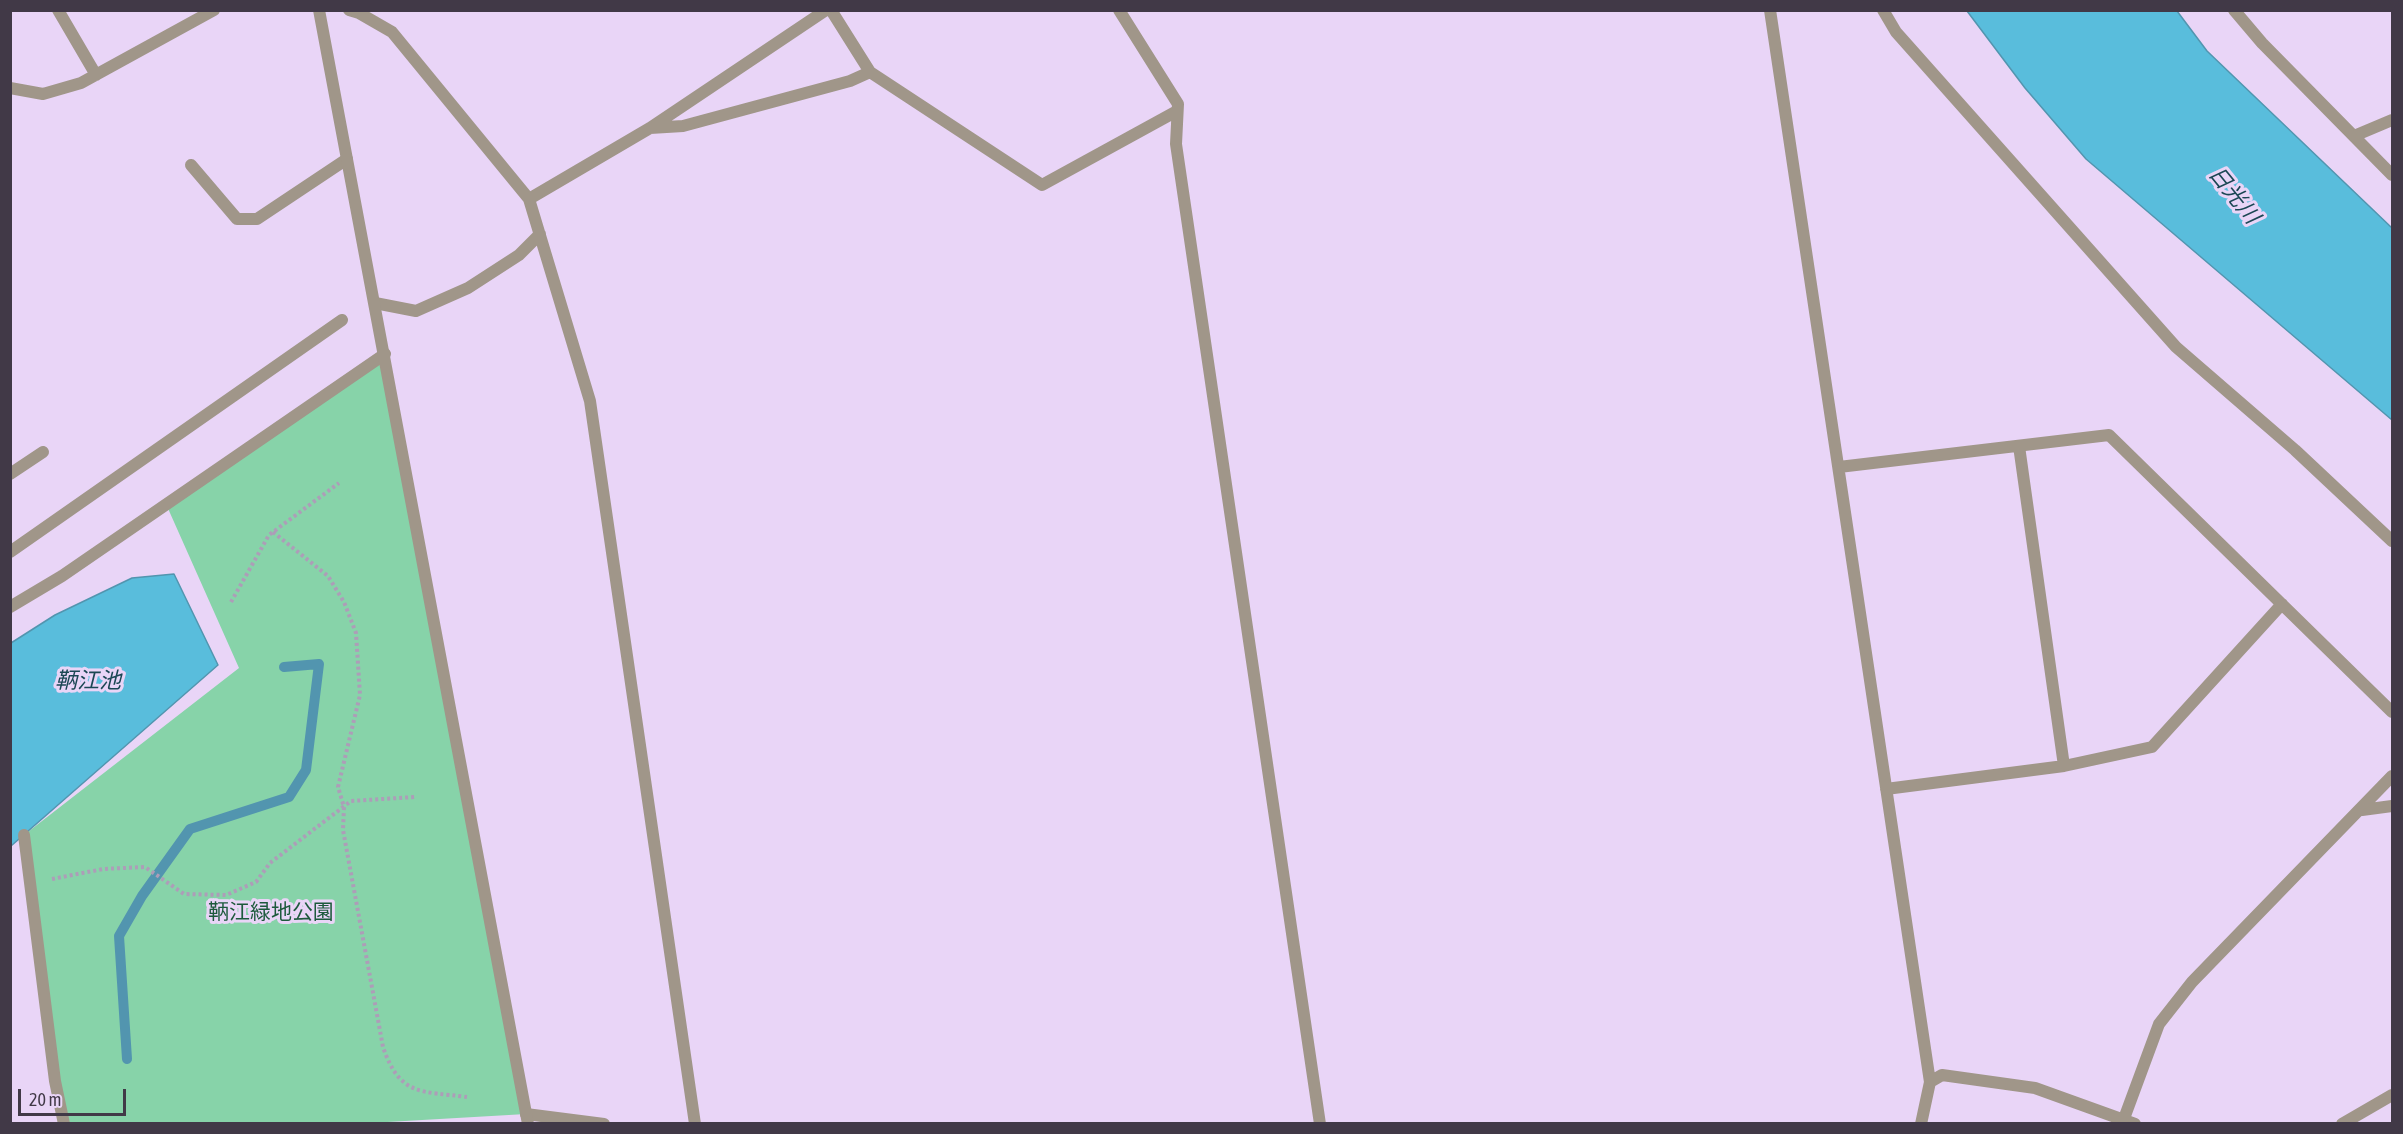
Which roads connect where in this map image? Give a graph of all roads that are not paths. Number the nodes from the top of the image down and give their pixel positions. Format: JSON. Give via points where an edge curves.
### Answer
{"nodes":[{"id":1,"x":58,"y":10,"type":"edge"},
{"id":2,"x":214,"y":10,"type":"edge"},
{"id":3,"x":319,"y":10,"type":"edge"},
{"id":4,"x":349,"y":10,"type":"edge"},
{"id":5,"x":380,"y":10,"type":"edge"},
{"id":6,"x":825,"y":10,"type":"edge"},
{"id":7,"x":831,"y":10,"type":"edge"},
{"id":8,"x":1119,"y":10,"type":"edge"},
{"id":9,"x":1770,"y":10,"type":"edge"},
{"id":10,"x":1883,"y":10,"type":"edge"},
{"id":11,"x":2234,"y":10,"type":"edge"},
{"id":12,"x":807,"y":16,"type":"edge"},
{"id":13,"x":367,"y":18,"type":"junction"},
{"id":14,"x":870,"y":72,"type":"junction"},
{"id":15,"x":96,"y":75,"type":"junction"},
{"id":16,"x":10,"y":88,"type":"edge"},
{"id":17,"x":1177,"y":111,"type":"junction"},
{"id":18,"x":2392,"y":120,"type":"edge"},
{"id":19,"x":650,"y":128,"type":"junction"},
{"id":20,"x":2354,"y":136,"type":"junction"},
{"id":21,"x":347,"y":159,"type":"junction"},
{"id":22,"x":191,"y":165,"type":"dead end"},
{"id":23,"x":2392,"y":175,"type":"edge"},
{"id":24,"x":530,"y":199,"type":"junction"},
{"id":25,"x":540,"y":234,"type":"junction"},
{"id":26,"x":375,"y":303,"type":"junction"},
{"id":27,"x":342,"y":320,"type":"dead end"},
{"id":28,"x":385,"y":354,"type":"junction"},
{"id":29,"x":2019,"y":446,"type":"junction"},
{"id":30,"x":43,"y":452,"type":"dead end"},
{"id":31,"x":1839,"y":468,"type":"junction"},
{"id":32,"x":10,"y":474,"type":"edge"},
{"id":33,"x":2392,"y":541,"type":"edge"},
{"id":34,"x":10,"y":552,"type":"edge"},
{"id":35,"x":13,"y":602,"type":"edge"},
{"id":36,"x":2282,"y":604,"type":"junction"},
{"id":37,"x":2392,"y":711,"type":"edge"},
{"id":38,"x":2064,"y":766,"type":"junction"},
{"id":39,"x":2392,"y":776,"type":"edge"},
{"id":40,"x":1886,"y":789,"type":"junction"},
{"id":41,"x":2392,"y":806,"type":"edge"},
{"id":42,"x":2362,"y":810,"type":"junction"},
{"id":43,"x":24,"y":835,"type":"dead end"},
{"id":44,"x":1930,"y":1082,"type":"junction"},
{"id":45,"x":2392,"y":1095,"type":"edge"},
{"id":46,"x":527,"y":1119,"type":"edge"},
{"id":47,"x":2127,"y":1122,"type":"edge"},
{"id":48,"x":64,"y":1124,"type":"edge"},
{"id":49,"x":604,"y":1124,"type":"edge"},
{"id":50,"x":695,"y":1124,"type":"edge"},
{"id":51,"x":1320,"y":1124,"type":"edge"},
{"id":52,"x":1921,"y":1124,"type":"edge"},
{"id":53,"x":2342,"y":1124,"type":"edge"}],
"edges":[{"from":1,"to":15,"type":"street"},
{"from":2,"to":15,"type":"street"},
{"from":3,"to":21,"type":"street"},
{"from":4,"to":13,"type":"street"},
{"from":5,"to":13,"type":"street"},
{"from":6,"to":12,"type":"street"},
{"from":7,"to":14,"type":"street"},
{"from":8,"to":17,"type":"street","via":[[1178,104]]},
{"from":9,"to":31,"type":"street"},
{"from":10,"to":33,"type":"street","via":[[1896,32],[2176,347]]},
{"from":11,"to":20,"type":"street"},
{"from":12,"to":19,"type":"street"},
{"from":13,"to":24,"type":"street","via":[[392,32]]},
{"from":14,"to":17,"type":"street","via":[[1042,185]]},
{"from":14,"to":19,"type":"street","via":[[850,81],[683,126]]},
{"from":15,"to":16,"type":"street","via":[[43,94]]},
{"from":17,"to":51,"type":"street","via":[[1176,144]]},
{"from":18,"to":20,"type":"street"},
{"from":19,"to":24,"type":"street"},
{"from":20,"to":23,"type":"street"},
{"from":21,"to":22,"type":"street","via":[[257,219],[237,219]]},
{"from":21,"to":26,"type":"street"},
{"from":24,"to":25,"type":"street"},
{"from":25,"to":26,"type":"street","via":[[519,255],[468,288],[416,311]]},
{"from":25,"to":50,"type":"street","via":[[590,401]]},
{"from":26,"to":28,"type":"street"},
{"from":27,"to":34,"type":"street"},
{"from":28,"to":35,"type":"street","via":[[62,576]]},
{"from":28,"to":46,"type":"street"},
{"from":29,"to":31,"type":"street"},
{"from":29,"to":36,"type":"street","via":[[2109,435]]},
{"from":29,"to":38,"type":"street"},
{"from":30,"to":32,"type":"street"},
{"from":31,"to":40,"type":"street"},
{"from":36,"to":37,"type":"street"},
{"from":36,"to":38,"type":"street","via":[[2152,747]]},
{"from":38,"to":40,"type":"street"},
{"from":39,"to":42,"type":"street"},
{"from":40,"to":44,"type":"street"},
{"from":41,"to":42,"type":"street"},
{"from":42,"to":47,"type":"street","via":[[2192,982],[2159,1024]]},
{"from":43,"to":48,"type":"street","via":[[55,1081]]},
{"from":44,"to":47,"type":"street","via":[[1942,1075],[2035,1088]]},
{"from":44,"to":52,"type":"street"},
{"from":45,"to":53,"type":"street"},
{"from":46,"to":49,"type":"street"}]}
